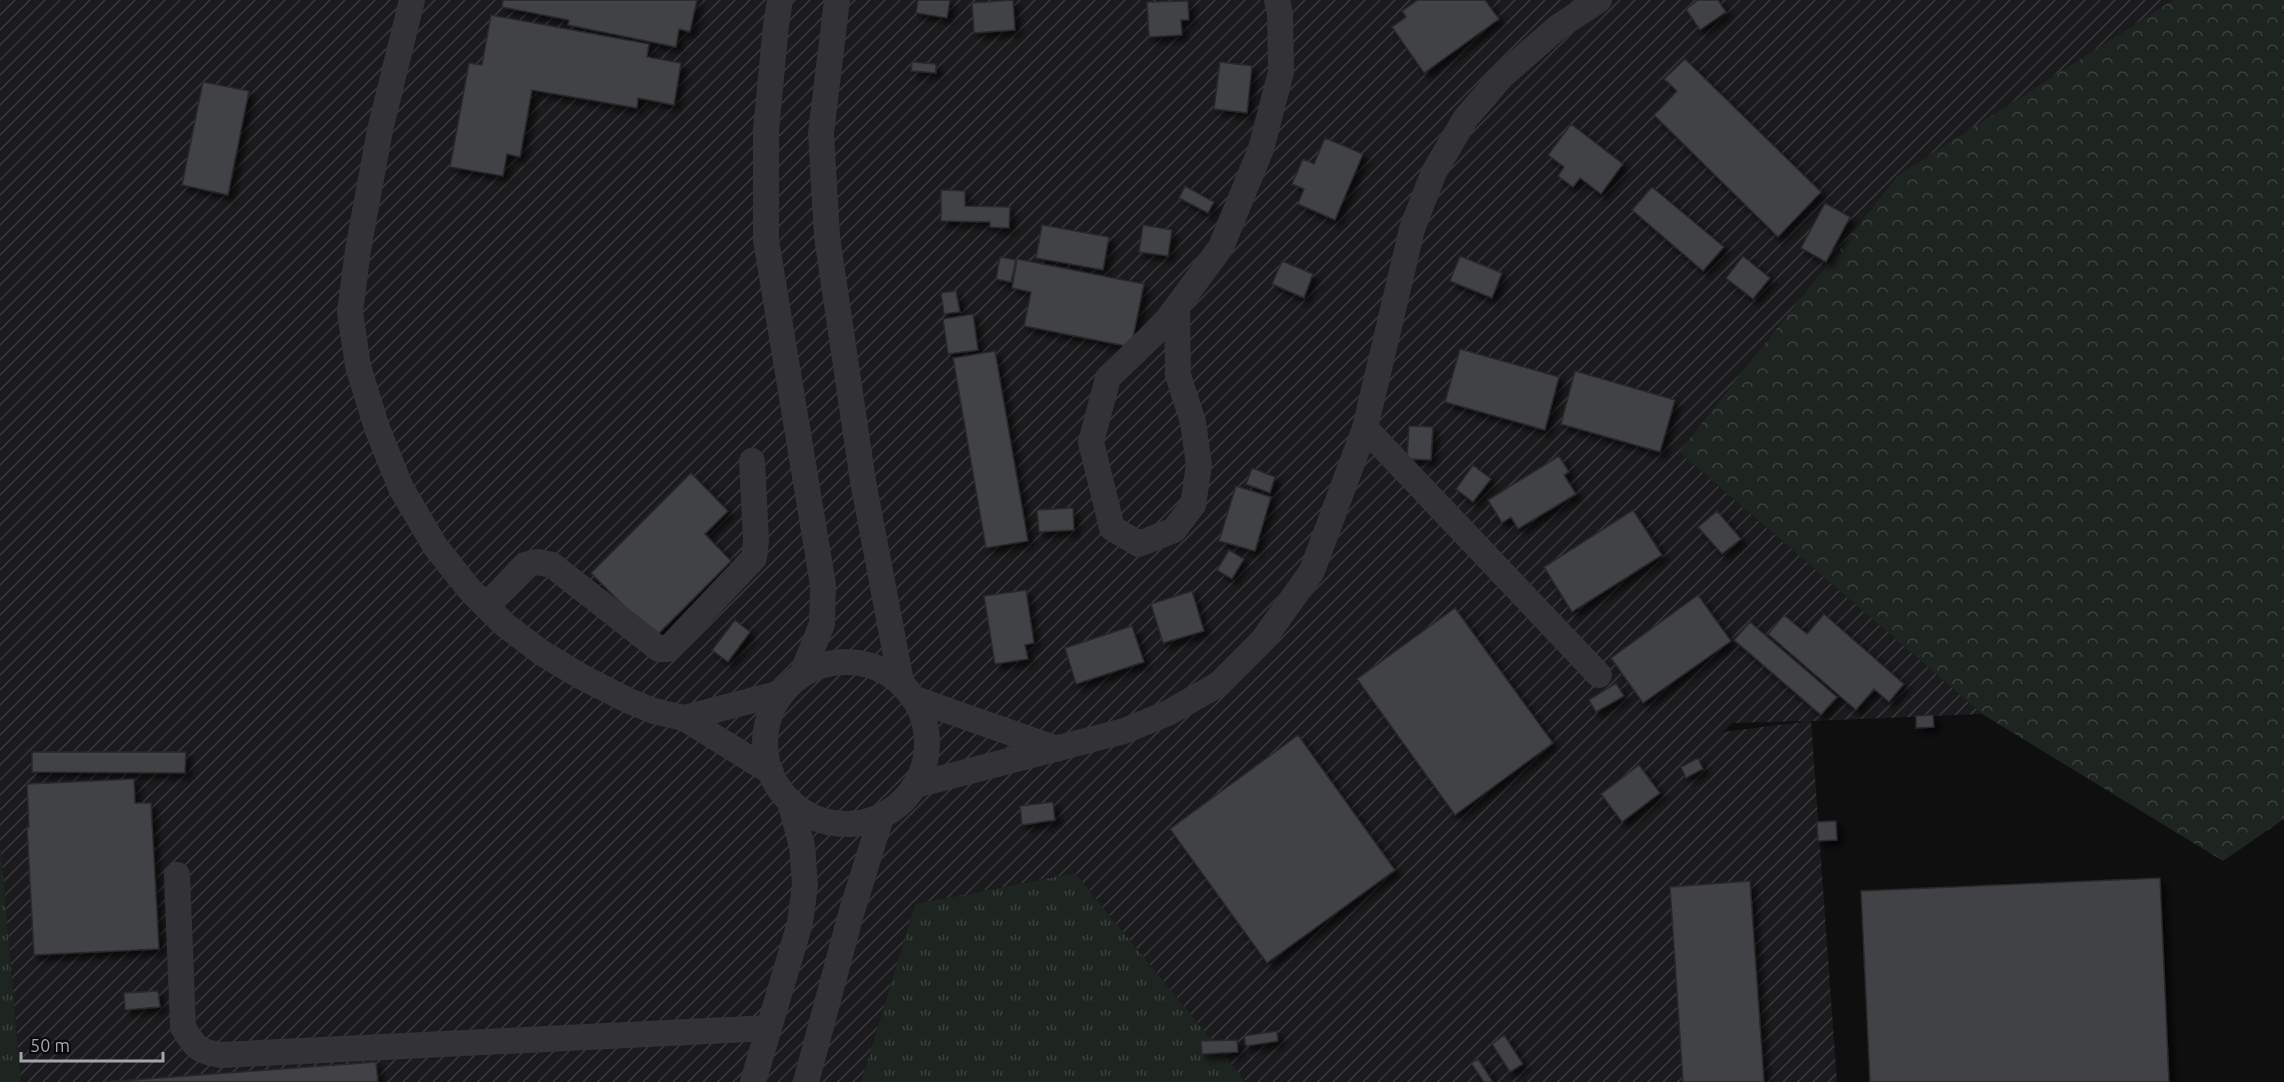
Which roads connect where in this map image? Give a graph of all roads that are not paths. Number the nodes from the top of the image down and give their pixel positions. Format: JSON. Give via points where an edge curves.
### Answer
{"nodes":[{"id":1,"x":412,"y":0,"type":"edge"},
{"id":2,"x":780,"y":0,"type":"edge"},
{"id":3,"x":837,"y":0,"type":"edge"},
{"id":4,"x":1277,"y":0,"type":"edge"},
{"id":5,"x":1599,"y":0,"type":"edge"},
{"id":6,"x":1177,"y":307,"type":"junction"},
{"id":7,"x":1365,"y":428,"type":"junction"},
{"id":8,"x":752,"y":461,"type":"dead end"},
{"id":9,"x":486,"y":606,"type":"junction"},
{"id":10,"x":802,"y":674,"type":"junction"},
{"id":11,"x":1599,"y":675,"type":"dead end"},
{"id":12,"x":908,"y":690,"type":"junction"},
{"id":13,"x":782,"y":693,"type":"junction"},
{"id":14,"x":684,"y":718,"type":"junction"},
{"id":15,"x":1057,"y":749,"type":"junction"},
{"id":16,"x":771,"y":772,"type":"junction"},
{"id":17,"x":916,"y":785,"type":"junction"},
{"id":18,"x":790,"y":802,"type":"junction"},
{"id":19,"x":880,"y":817,"type":"junction"},
{"id":20,"x":177,"y":875,"type":"dead end"},
{"id":21,"x":769,"y":1028,"type":"junction"},
{"id":22,"x":753,"y":1082,"type":"edge"},
{"id":23,"x":806,"y":1082,"type":"edge"}],
"edges":[{"from":1,"to":9,"type":"street","via":[[380,130],[350,312],[358,366],[401,488],[435,546]]},
{"from":2,"to":10,"type":"street","via":[[766,130],[766,240],[823,585],[822,624]]},
{"from":3,"to":12,"type":"street","via":[[821,134],[827,237],[863,482]]},
{"from":4,"to":6,"type":"street","via":[[1281,72],[1261,149],[1221,247]]},
{"from":5,"to":7,"type":"street","via":[[1558,27],[1502,76],[1465,119],[1434,172],[1412,229]]},
{"from":6,"to":6,"type":"street","via":[[1108,378],[1091,442],[1112,528],[1138,544],[1174,530],[1193,505],[1199,465],[1193,422],[1178,375]]},
{"from":7,"to":11,"type":"street"},
{"from":7,"to":15,"type":"street","via":[[1312,571],[1263,639],[1219,684],[1168,713],[1124,731]]},
{"from":8,"to":9,"type":"street","via":[[754,558],[668,650],[659,649],[552,565],[525,565]]},
{"from":9,"to":14,"type":"street","via":[[542,653],[582,677],[629,701]]},
{"from":10,"to":12,"type":"street","via":[[828,663],[854,661],[879,668]]},
{"from":10,"to":13,"type":"street"},
{"from":12,"to":15,"type":"street"},
{"from":12,"to":17,"type":"street","via":[[924,719],[928,741],[926,763]]},
{"from":13,"to":14,"type":"street"},
{"from":13,"to":16,"type":"street","via":[[769,717],[765,745]]},
{"from":14,"to":16,"type":"street"},
{"from":15,"to":17,"type":"street"},
{"from":16,"to":18,"type":"street"},
{"from":17,"to":19,"type":"street","via":[[901,804]]},
{"from":18,"to":19,"type":"street","via":[[810,816],[833,824],[857,824]]},
{"from":18,"to":21,"type":"street","via":[[802,846],[805,885],[800,923]]},
{"from":19,"to":23,"type":"street"},
{"from":20,"to":21,"type":"street","via":[[183,1027],[192,1044],[204,1053]]},
{"from":21,"to":22,"type":"street"}]}
